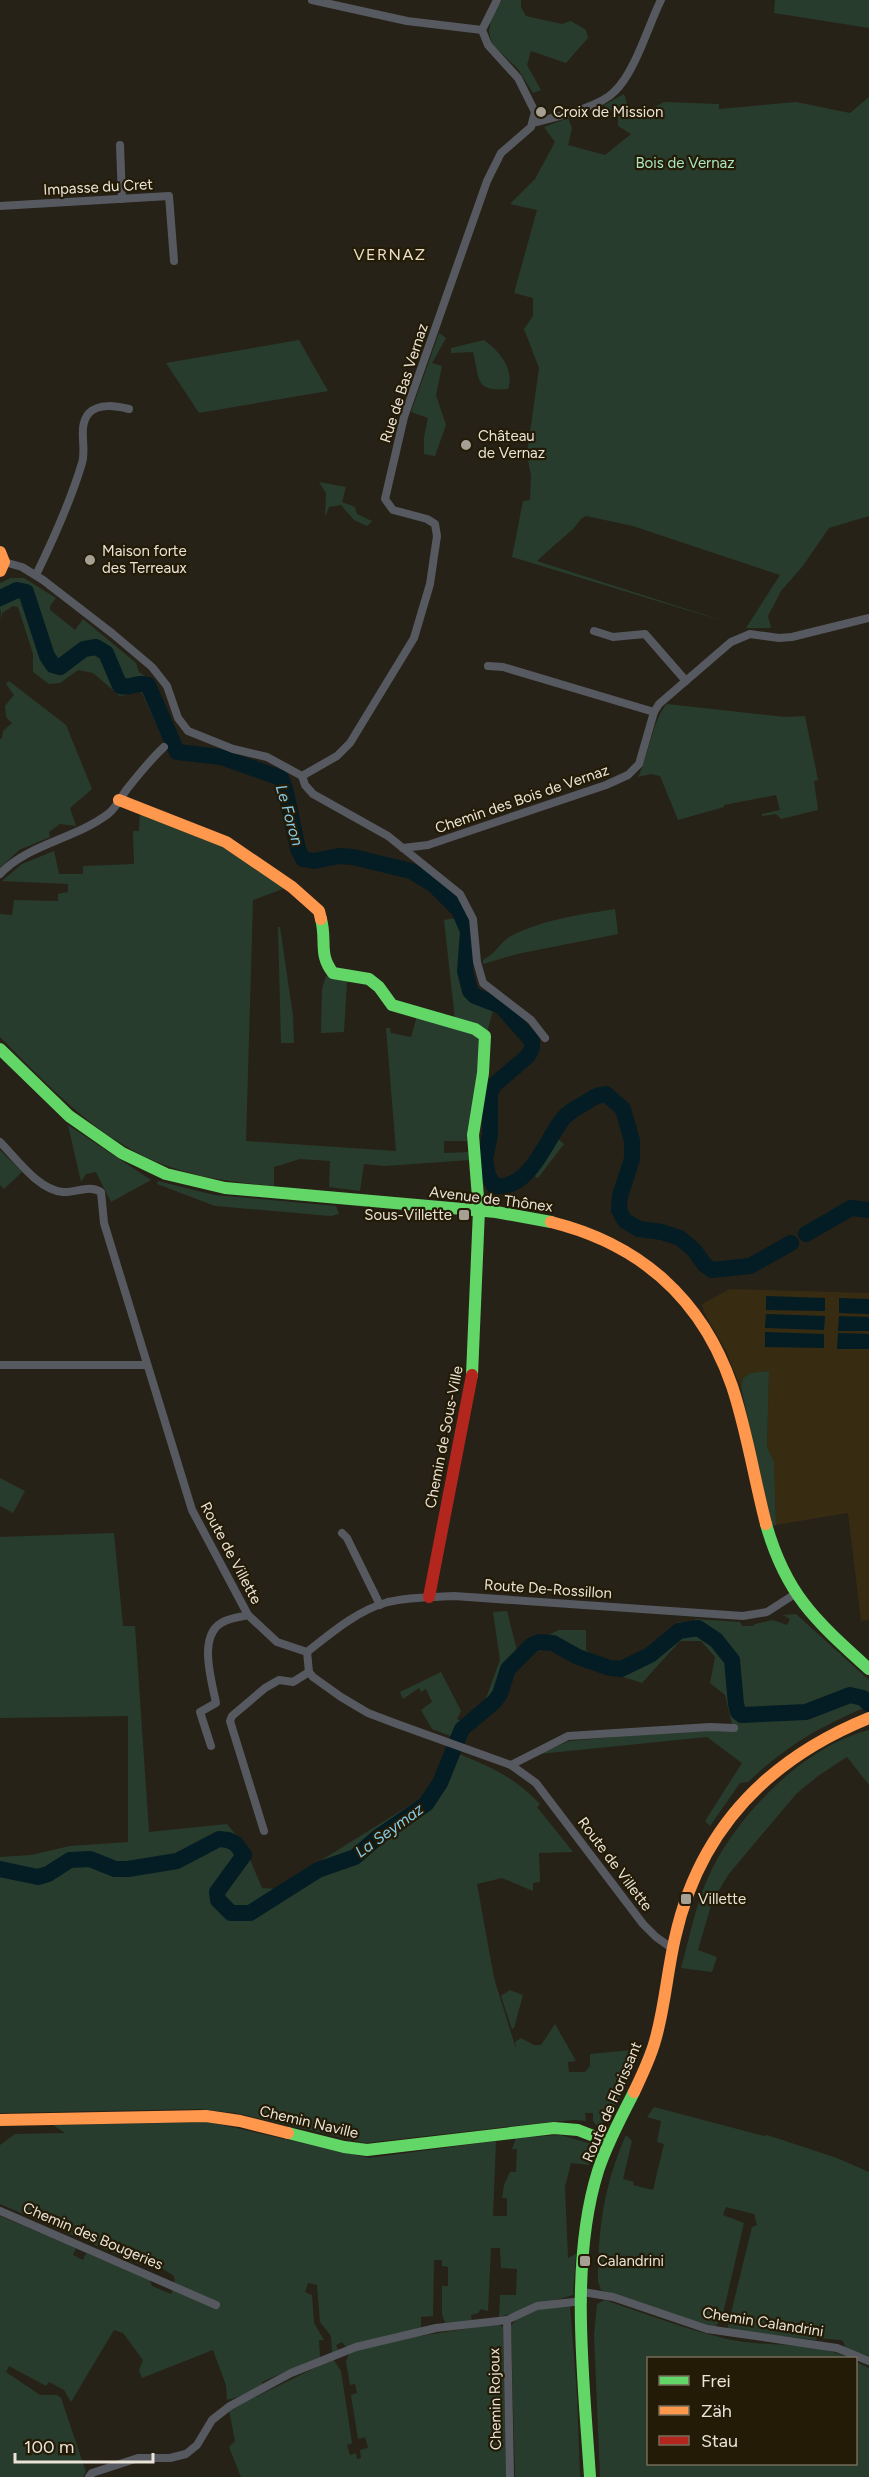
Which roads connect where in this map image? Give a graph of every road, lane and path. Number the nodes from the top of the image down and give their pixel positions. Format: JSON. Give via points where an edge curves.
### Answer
{"nodes":[{"id":1,"x":312,"y":0,"type":"edge"},
{"id":2,"x":497,"y":0,"type":"edge"},
{"id":3,"x":661,"y":0,"type":"edge"},
{"id":4,"x":482,"y":30,"type":"junction"},
{"id":5,"x":533,"y":123,"type":"junction"},
{"id":6,"x":120,"y":145,"type":"dead end"},
{"id":7,"x":122,"y":199,"type":"junction"},
{"id":8,"x":0,"y":207,"type":"edge"},
{"id":9,"x":174,"y":261,"type":"dead end"},
{"id":10,"x":129,"y":409,"type":"dead end"},
{"id":11,"x":2,"y":562,"type":"edge"},
{"id":12,"x":36,"y":575,"type":"junction"},
{"id":13,"x":869,"y":618,"type":"edge"},
{"id":14,"x":594,"y":631,"type":"dead end"},
{"id":15,"x":488,"y":666,"type":"dead end"},
{"id":16,"x":686,"y":681,"type":"junction"},
{"id":17,"x":654,"y":712,"type":"junction"},
{"id":18,"x":164,"y":747,"type":"dead end"},
{"id":19,"x":302,"y":776,"type":"junction"},
{"id":20,"x":119,"y":800,"type":"junction"},
{"id":21,"x":403,"y":848,"type":"junction"},
{"id":22,"x":0,"y":874,"type":"edge"},
{"id":23,"x":545,"y":1038,"type":"dead end"},
{"id":24,"x":0,"y":1049,"type":"edge"},
{"id":25,"x":0,"y":1142,"type":"edge"},
{"id":26,"x":479,"y":1210,"type":"junction"},
{"id":27,"x":0,"y":1365,"type":"edge"},
{"id":28,"x":147,"y":1365,"type":"junction"},
{"id":29,"x":342,"y":1533,"type":"dead end"},
{"id":30,"x":795,"y":1594,"type":"junction"},
{"id":31,"x":429,"y":1597,"type":"junction"},
{"id":32,"x":380,"y":1605,"type":"junction"},
{"id":33,"x":248,"y":1615,"type":"junction"},
{"id":34,"x":307,"y":1652,"type":"junction"},
{"id":35,"x":869,"y":1669,"type":"edge"},
{"id":36,"x":309,"y":1672,"type":"junction"},
{"id":37,"x":869,"y":1718,"type":"edge"},
{"id":38,"x":734,"y":1728,"type":"dead end"},
{"id":39,"x":211,"y":1746,"type":"dead end"},
{"id":40,"x":510,"y":1764,"type":"junction"},
{"id":41,"x":264,"y":1831,"type":"dead end"},
{"id":42,"x":673,"y":1949,"type":"junction"},
{"id":43,"x":1,"y":2122,"type":"edge"},
{"id":44,"x":609,"y":2142,"type":"junction"},
{"id":45,"x":0,"y":2211,"type":"edge"},
{"id":46,"x":584,"y":2297,"type":"junction"},
{"id":47,"x":216,"y":2305,"type":"dead end"},
{"id":48,"x":507,"y":2320,"type":"junction"},
{"id":49,"x":869,"y":2361,"type":"edge"},
{"id":50,"x":89,"y":2477,"type":"edge"},
{"id":51,"x":510,"y":2477,"type":"edge"},
{"id":52,"x":590,"y":2477,"type":"edge"}],
"edges":[{"from":1,"to":4,"type":"street","via":[[407,21]]},
{"from":2,"to":4,"type":"street"},
{"from":3,"to":5,"type":"street","via":[[631,68],[616,91],[597,103]]},
{"from":4,"to":5,"type":"street","via":[[488,45],[518,78],[535,112]]},
{"from":5,"to":19,"type":"street","name":"Rue de Bas Vernaz","via":[[505,148],[494,168],[402,425],[385,499],[393,510],[427,519],[437,528],[430,584],[419,626],[350,743],[337,756]]},
{"from":6,"to":7,"type":"street"},
{"from":7,"to":8,"type":"street","name":"Impasse du Cret"},
{"from":7,"to":9,"type":"street","name":"Impasse du Cret","via":[[169,196]]},
{"from":10,"to":12,"type":"street","via":[[104,406],[86,418],[82,463]]},
{"from":11,"to":12,"type":"street"},
{"from":12,"to":19,"type":"street","via":[[114,634],[160,675],[178,718],[188,731],[233,750],[267,757]]},
{"from":13,"to":16,"type":"street","name":"Chemin des Bois de Vernaz","via":[[792,637],[744,636],[731,642]]},
{"from":14,"to":16,"type":"street","via":[[613,637],[645,634]]},
{"from":15,"to":17,"type":"street","via":[[503,667]]},
{"from":16,"to":17,"type":"street","name":"Chemin des Bois de Vernaz"},
{"from":17,"to":21,"type":"street","name":"Chemin des Bois de Vernaz","via":[[640,760],[628,775],[427,845]]},
{"from":18,"to":20,"type":"street"},
{"from":19,"to":21,"type":"street","via":[[307,789],[318,798]]},
{"from":20,"to":22,"type":"street","via":[[107,815],[88,827],[23,856]]},
{"from":20,"to":26,"type":"main road","name":"Chemin de Sous-Ville","via":[[226,842],[292,886],[319,911],[324,930],[324,962],[333,973],[369,979],[392,1005],[482,1032],[486,1044],[472,1142]]},
{"from":21,"to":23,"type":"street","via":[[460,894],[473,919],[483,982],[531,1020]]},
{"from":24,"to":26,"type":"main road","name":"Avenue de Thônex","via":[[69,1116],[122,1153],[166,1174],[225,1188]]},
{"from":25,"to":28,"type":"street","name":"Route de Villette","via":[[46,1185],[65,1192],[90,1188],[101,1192],[104,1223]]},
{"from":26,"to":30,"type":"main road","name":"Avenue de Thônex","via":[[563,1223],[606,1239],[649,1265],[691,1306],[726,1368],[769,1534]]},
{"from":26,"to":31,"type":"main road","name":"Chemin de Sous-Ville","via":[[472,1378]]},
{"from":27,"to":28,"type":"street"},
{"from":28,"to":33,"type":"street","name":"Route de Villette","via":[[192,1510]]},
{"from":29,"to":32,"type":"street"},
{"from":30,"to":31,"type":"street","name":"Route De-Rossillon","via":[[767,1612],[743,1616]]},
{"from":30,"to":35,"type":"main road","name":"Avenue de Thônex","via":[[820,1626]]},
{"from":31,"to":32,"type":"street","name":"Route De-Rossillon"},
{"from":32,"to":34,"type":"street","name":"Route De-Rossillon"},
{"from":33,"to":34,"type":"street","name":"Route de Villette","via":[[277,1642]]},
{"from":33,"to":39,"type":"street","via":[[223,1621],[209,1640],[208,1667],[216,1703],[200,1712]]},
{"from":34,"to":36,"type":"street"},
{"from":36,"to":40,"type":"street","name":"Route de Villette","via":[[318,1682],[368,1713]]},
{"from":36,"to":41,"type":"street","via":[[293,1682],[279,1680],[265,1688],[230,1721]]},
{"from":37,"to":42,"type":"main road","name":"Route de Florissant","via":[[805,1749],[743,1803],[713,1842],[686,1899]]},
{"from":38,"to":40,"type":"street","via":[[568,1736]]},
{"from":40,"to":42,"type":"street","name":"Route de Villette","via":[[536,1783],[650,1931]]},
{"from":42,"to":44,"type":"main road","name":"Route de Florissant","via":[[651,2055]]},
{"from":43,"to":44,"type":"main road","name":"Chemin Naville","via":[[206,2116],[368,2150],[554,2128],[578,2130]]},
{"from":44,"to":46,"type":"main road","name":"Route de Florissant","via":[[592,2196]]},
{"from":45,"to":47,"type":"street","name":"Chemin des Bougeries"},
{"from":46,"to":48,"type":"street","name":"Chemin Calandrini","via":[[537,2306]]},
{"from":46,"to":49,"type":"street","name":"Chemin Calandrini","via":[[613,2297],[708,2329],[837,2348]]},
{"from":46,"to":52,"type":"main road","name":"Route de Florissant"},
{"from":48,"to":50,"type":"street","name":"Chemin Calandrini","via":[[436,2328],[356,2346],[307,2366],[230,2406],[212,2420],[197,2445],[186,2454],[127,2460]]},
{"from":48,"to":51,"type":"street","name":"Chemin Rojoux"}]}
